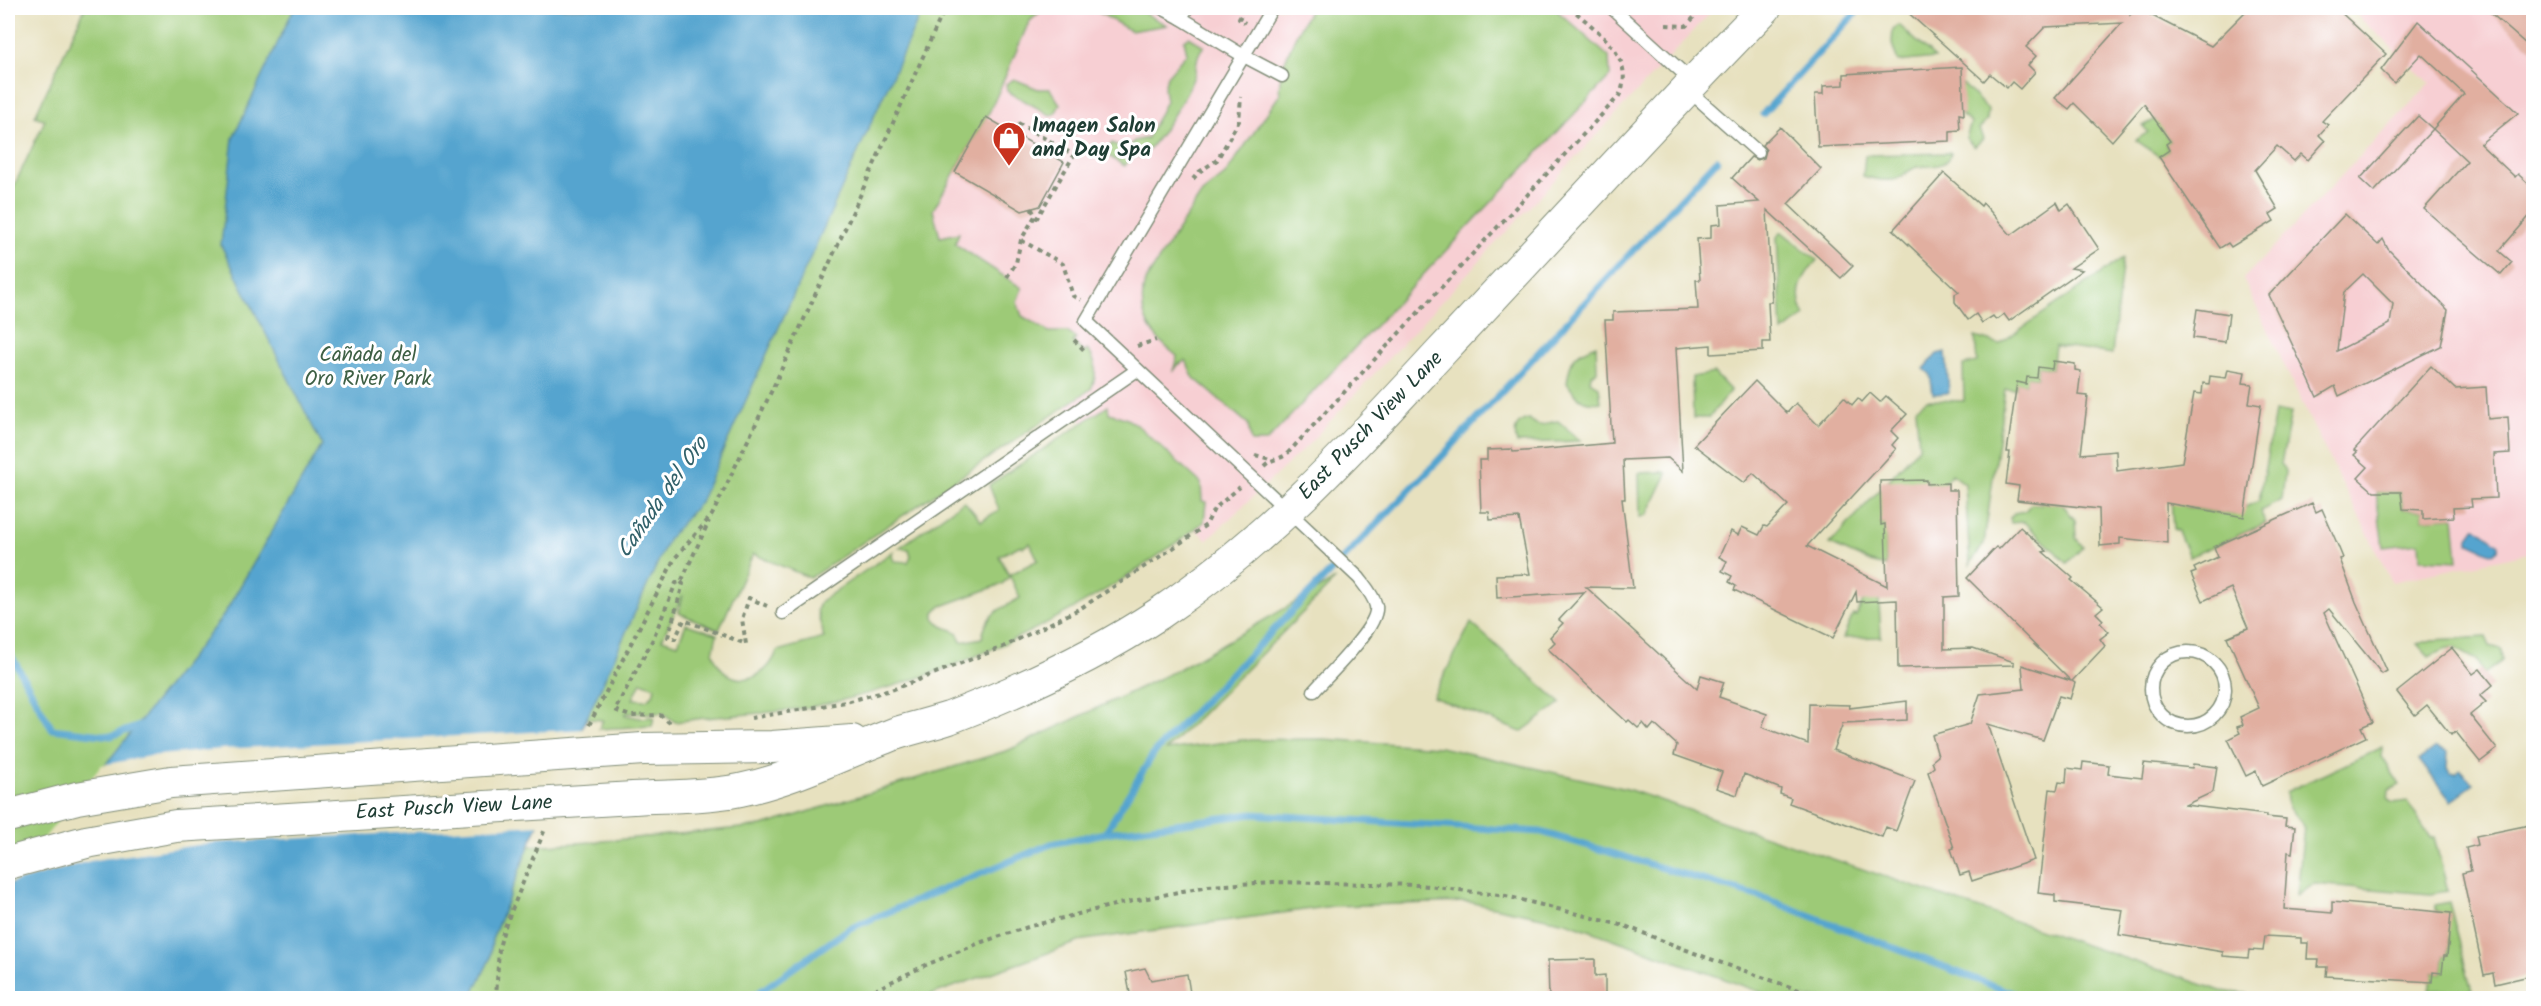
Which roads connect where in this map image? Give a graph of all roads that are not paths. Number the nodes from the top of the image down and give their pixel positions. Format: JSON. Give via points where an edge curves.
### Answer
{"nodes":[{"id":1,"x":1162,"y":8,"type":"edge"},
{"id":2,"x":1272,"y":8,"type":"edge"},
{"id":3,"x":1612,"y":8,"type":"edge"},
{"id":4,"x":1766,"y":8,"type":"edge"},
{"id":5,"x":1184,"y":13,"type":"edge"},
{"id":6,"x":1242,"y":55,"type":"junction"},
{"id":7,"x":1282,"y":76,"type":"dead end"},
{"id":8,"x":1690,"y":85,"type":"junction"},
{"id":9,"x":1758,"y":152,"type":"dead end"},
{"id":10,"x":1137,"y":370,"type":"junction"},
{"id":11,"x":1287,"y":513,"type":"junction"},
{"id":12,"x":783,"y":614,"type":"dead end"},
{"id":13,"x":2211,"y":660,"type":"joint"},
{"id":14,"x":1314,"y":691,"type":"dead end"},
{"id":15,"x":894,"y":735,"type":"junction"},
{"id":16,"x":8,"y":816,"type":"edge"},
{"id":17,"x":8,"y":863,"type":"edge"}],
"edges":[{"from":1,"to":5,"type":"lane"},
{"from":2,"to":6,"type":"lane"},
{"from":3,"to":8,"type":"lane"},
{"from":4,"to":8,"type":"main road","name":"East Pusch View Lane"},
{"from":5,"to":6,"type":"lane"},
{"from":6,"to":7,"type":"lane"},
{"from":6,"to":10,"type":"lane","via":[[1086,321]]},
{"from":8,"to":9,"type":"lane"},
{"from":8,"to":11,"type":"main road","name":"East Pusch View Lane"},
{"from":10,"to":11,"type":"lane"},
{"from":10,"to":12,"type":"lane"},
{"from":11,"to":14,"type":"lane","via":[[1359,578],[1377,607],[1372,625]]},
{"from":11,"to":15,"type":"main road","name":"East Pusch View Lane","via":[[1192,591],[1127,633],[1008,693]]},
{"from":13,"to":13,"type":"lane","via":[[2191,652],[2161,663],[2151,692],[2165,718],[2193,726],[2204,723],[2219,709],[2225,688]]},
{"from":15,"to":16,"type":"main road","name":"East Pusch View Lane","bridge":true,"via":[[835,743],[644,749],[171,782],[77,798]]},
{"from":15,"to":17,"type":"main road","name":"East Pusch View Lane","bridge":true,"via":[[803,771],[741,789],[699,795],[176,826],[86,842]]}]}
